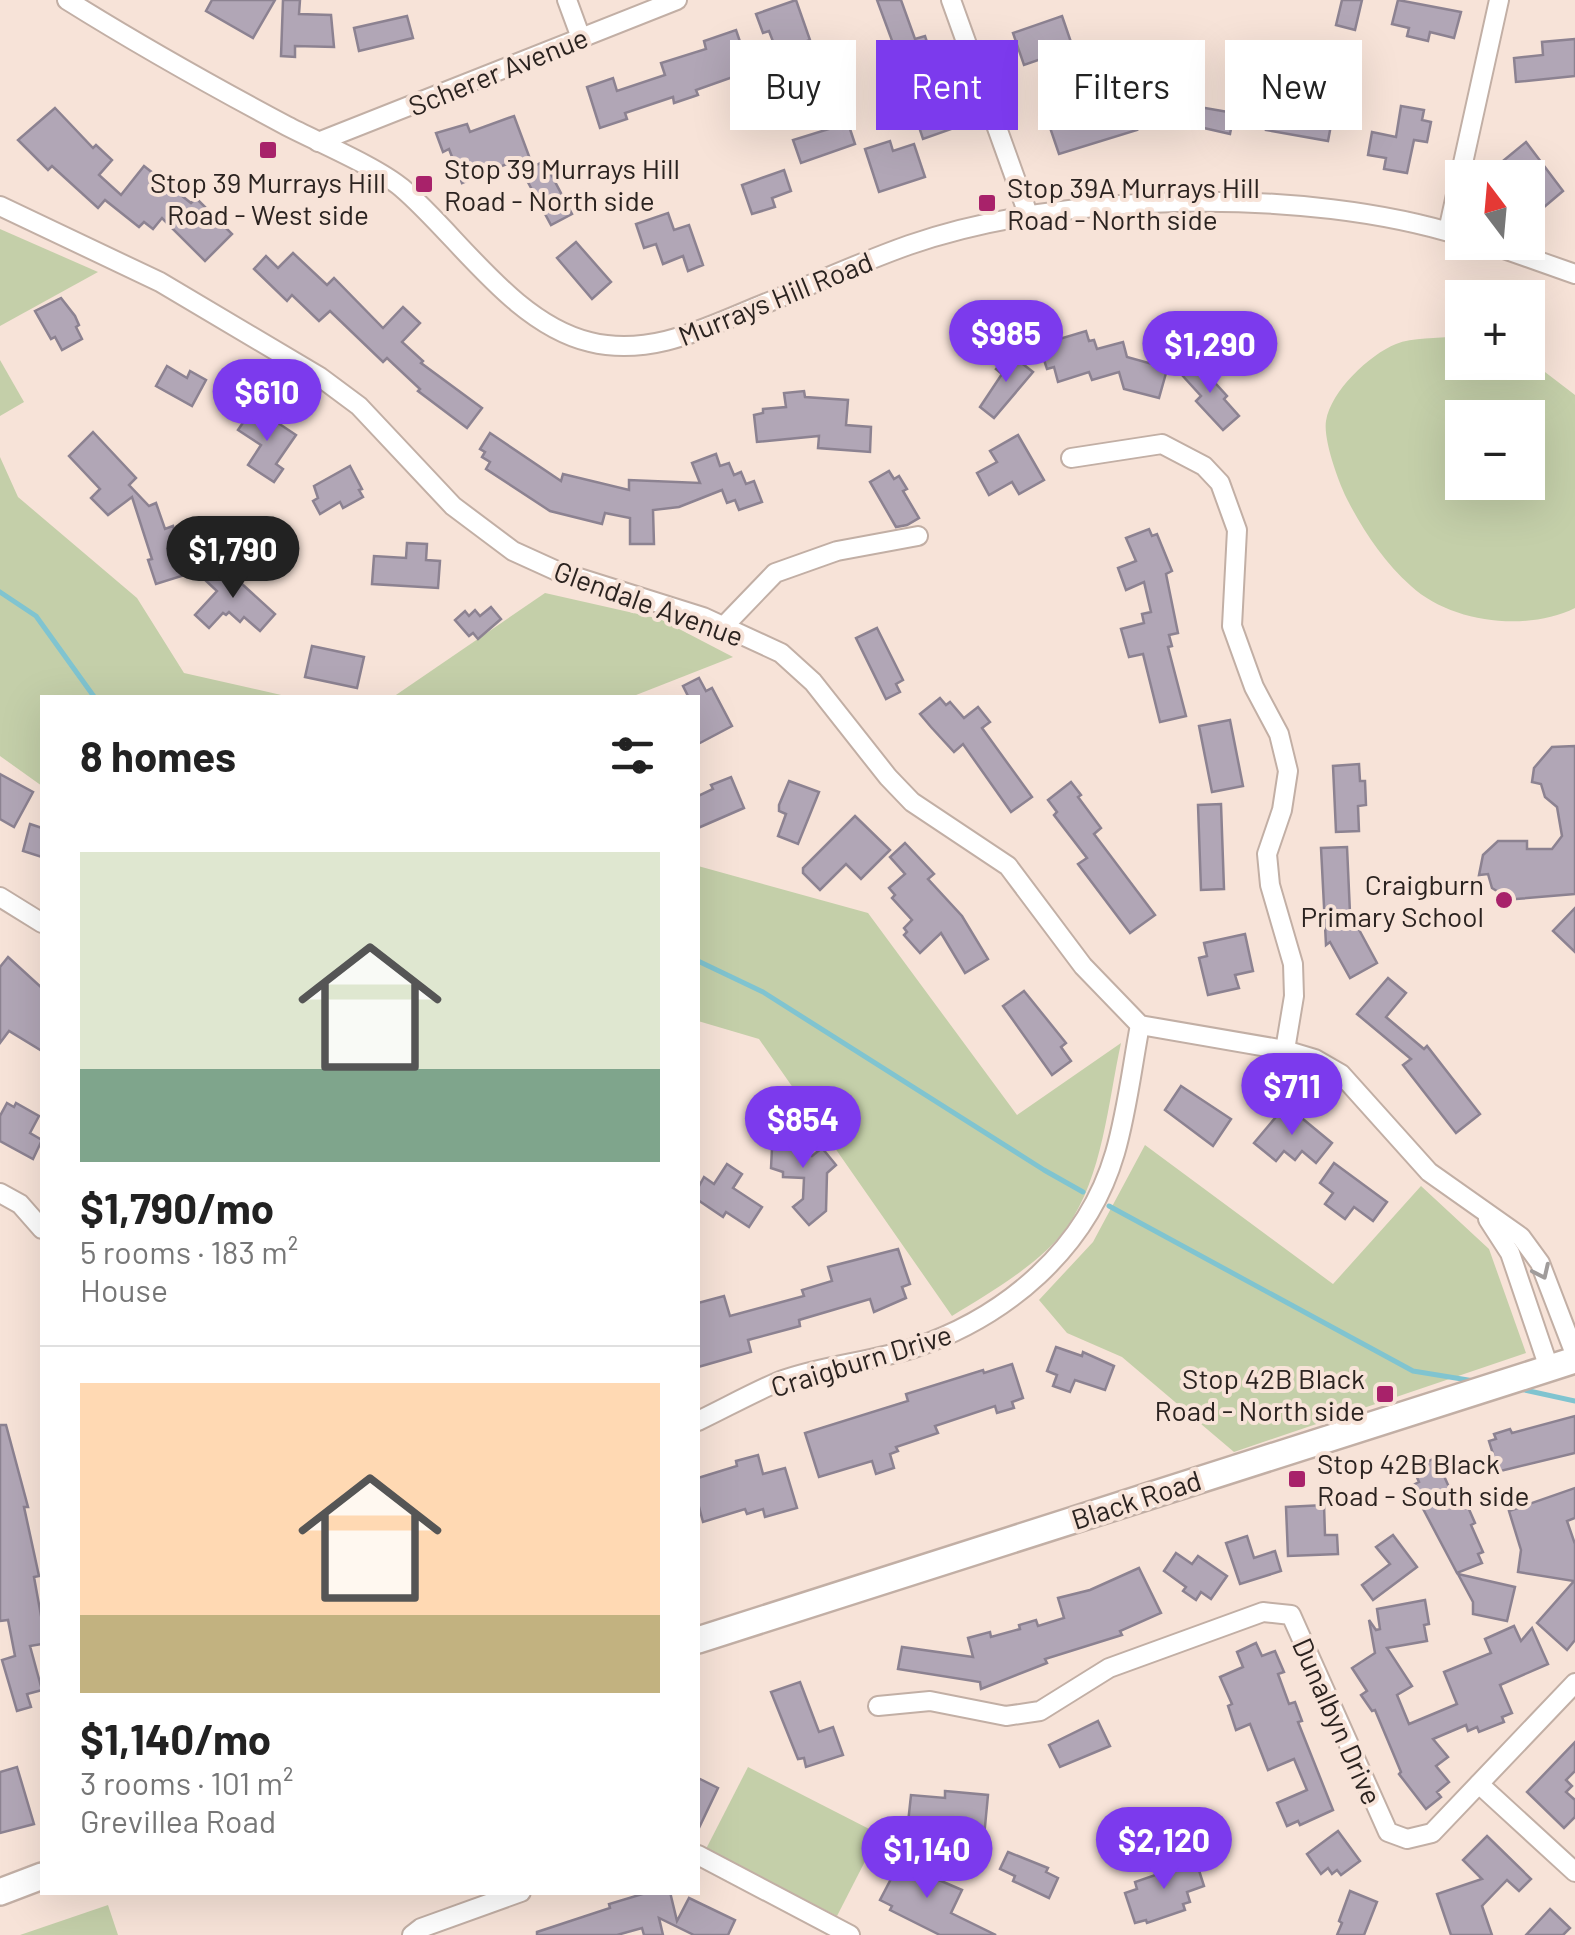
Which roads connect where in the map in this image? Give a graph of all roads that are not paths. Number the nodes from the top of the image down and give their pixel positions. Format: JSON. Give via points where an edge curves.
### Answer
{"nodes":[{"id":1,"x":67,"y":0,"type":"edge"},
{"id":2,"x":567,"y":0,"type":"edge"},
{"id":3,"x":678,"y":0,"type":"edge"},
{"id":4,"x":951,"y":0,"type":"edge"},
{"id":5,"x":1499,"y":0,"type":"edge"},
{"id":6,"x":581,"y":38,"type":"junction"},
{"id":7,"x":318,"y":142,"type":"junction"},
{"id":8,"x":1469,"y":160,"type":"edge"},
{"id":9,"x":0,"y":206,"type":"edge"},
{"id":10,"x":1028,"y":214,"type":"junction"},
{"id":11,"x":1445,"y":232,"type":"edge"},
{"id":12,"x":1535,"y":260,"type":"edge"},
{"id":13,"x":1575,"y":274,"type":"edge"},
{"id":14,"x":1071,"y":458,"type":"dead end"},
{"id":15,"x":918,"y":536,"type":"dead end"},
{"id":16,"x":724,"y":626,"type":"junction"},
{"id":17,"x":0,"y":897,"type":"edge"},
{"id":18,"x":40,"y":923,"type":"edge"},
{"id":19,"x":1140,"y":1025,"type":"junction"},
{"id":20,"x":1284,"y":1050,"type":"junction"},
{"id":21,"x":0,"y":1193,"type":"edge"},
{"id":22,"x":1483,"y":1210,"type":"junction"},
{"id":23,"x":40,"y":1226,"type":"edge"},
{"id":24,"x":1575,"y":1357,"type":"edge"},
{"id":25,"x":1549,"y":1368,"type":"junction"},
{"id":26,"x":700,"y":1420,"type":"edge"},
{"id":27,"x":700,"y":1639,"type":"edge"},
{"id":28,"x":1575,"y":1683,"type":"edge"},
{"id":29,"x":878,"y":1706,"type":"dead end"},
{"id":30,"x":1479,"y":1784,"type":"junction"},
{"id":31,"x":700,"y":1856,"type":"edge"},
{"id":32,"x":1575,"y":1872,"type":"edge"},
{"id":33,"x":40,"y":1877,"type":"edge"},
{"id":34,"x":0,"y":1892,"type":"edge"},
{"id":35,"x":513,"y":1895,"type":"edge"},
{"id":36,"x":412,"y":1935,"type":"edge"},
{"id":37,"x":850,"y":1935,"type":"edge"}],
"edges":[{"from":1,"to":7,"type":"street","name":"Murrays Hill Road","via":[[166,62]]},
{"from":2,"to":6,"type":"street"},
{"from":3,"to":6,"type":"street","name":"Scherer Avenue"},
{"from":4,"to":10,"type":"street"},
{"from":5,"to":8,"type":"street"},
{"from":6,"to":7,"type":"street","name":"Scherer Avenue"},
{"from":7,"to":10,"type":"street","name":"Murrays Hill Road","via":[[399,185],[525,310],[561,333],[634,347],[680,338],[908,245]]},
{"from":9,"to":16,"type":"street","name":"Glendale Avenue","via":[[160,282],[320,377],[359,406],[453,506],[513,551]]},
{"from":10,"to":11,"type":"street","name":"Murrays Hill Road","via":[[1257,203],[1382,216]]},
{"from":12,"to":13,"type":"street"},
{"from":14,"to":20,"type":"street","via":[[1162,444],[1204,466],[1220,483],[1238,530],[1232,626],[1288,771],[1267,854],[1292,964]]},
{"from":15,"to":16,"type":"street","via":[[837,551],[775,573]]},
{"from":16,"to":19,"type":"street","name":"Glendale Avenue","via":[[781,653],[912,802],[1008,866],[1083,966]]},
{"from":17,"to":18,"type":"street"},
{"from":19,"to":20,"type":"street"},
{"from":19,"to":26,"type":"street","name":"Craigburn Drive","via":[[1114,1154],[1094,1202],[1059,1256],[1018,1294],[972,1324],[914,1348],[780,1382]]},
{"from":20,"to":22,"type":"street","via":[[1342,1074],[1429,1172]]},
{"from":21,"to":23,"type":"street"},
{"from":22,"to":24,"type":"street","one_way":true,"via":[[1521,1237],[1540,1263]]},
{"from":22,"to":25,"type":"street","via":[[1510,1253]]},
{"from":24,"to":25,"type":"main road","name":"Black Road"},
{"from":25,"to":27,"type":"main road","name":"Black Road"},
{"from":28,"to":30,"type":"street","name":"Dunalbyn Drive"},
{"from":29,"to":30,"type":"street","name":"Dunalbyn Drive","via":[[930,1700],[1006,1716],[1040,1711],[1109,1668],[1263,1612],[1291,1615],[1388,1832],[1406,1839],[1432,1833]]},
{"from":30,"to":32,"type":"street"},
{"from":31,"to":37,"type":"street"},
{"from":33,"to":34,"type":"main road"},
{"from":35,"to":36,"type":"street"}]}
